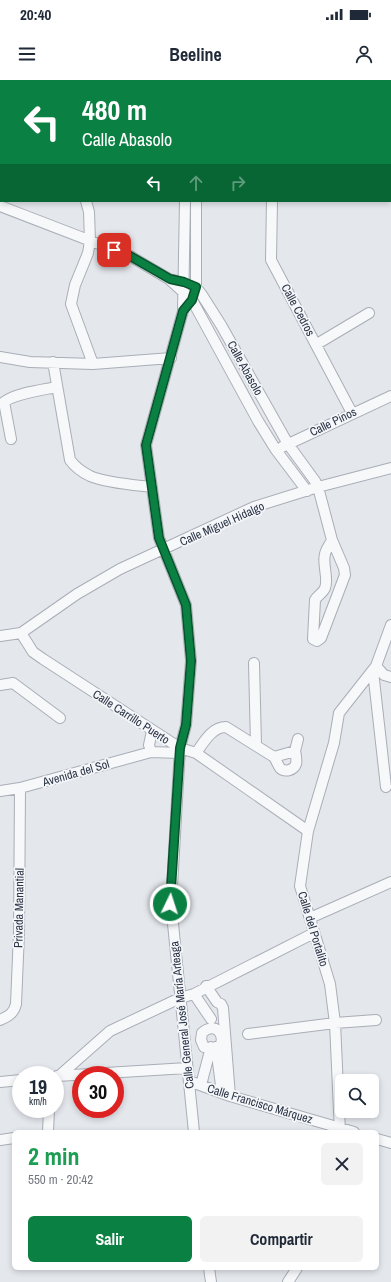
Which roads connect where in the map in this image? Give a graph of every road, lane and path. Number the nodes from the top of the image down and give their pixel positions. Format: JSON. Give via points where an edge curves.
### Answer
{"nodes":[{"id":1,"x":86,"y":202,"type":"edge"},
{"id":2,"x":185,"y":202,"type":"edge"},
{"id":3,"x":196,"y":202,"type":"edge"},
{"id":4,"x":272,"y":202,"type":"edge"},
{"id":5,"x":0,"y":206,"type":"edge"},
{"id":6,"x":90,"y":241,"type":"junction"},
{"id":7,"x":170,"y":279,"type":"junction"},
{"id":8,"x":184,"y":282,"type":"junction"},
{"id":9,"x":196,"y":287,"type":"junction"},
{"id":10,"x":188,"y":297,"type":"junction"},
{"id":11,"x":211,"y":308,"type":"junction"},
{"id":12,"x":198,"y":312,"type":"junction"},
{"id":13,"x":369,"y":313,"type":"dead end"},
{"id":14,"x":316,"y":344,"type":"junction"},
{"id":15,"x":0,"y":357,"type":"edge"},
{"id":16,"x":171,"y":358,"type":"junction"},
{"id":17,"x":53,"y":362,"type":"junction"},
{"id":18,"x":93,"y":364,"type":"junction"},
{"id":19,"x":57,"y":387,"type":"junction"},
{"id":20,"x":391,"y":396,"type":"edge"},
{"id":21,"x":352,"y":413,"type":"junction"},
{"id":22,"x":271,"y":414,"type":"junction"},
{"id":23,"x":258,"y":420,"type":"junction"},
{"id":24,"x":11,"y":439,"type":"dead end"},
{"id":25,"x":288,"y":444,"type":"junction"},
{"id":26,"x":276,"y":450,"type":"junction"},
{"id":27,"x":391,"y":468,"type":"edge"},
{"id":28,"x":308,"y":472,"type":"junction"},
{"id":29,"x":298,"y":479,"type":"junction"},
{"id":30,"x":152,"y":487,"type":"junction"},
{"id":31,"x":318,"y":487,"type":"junction"},
{"id":32,"x":307,"y":490,"type":"junction"},
{"id":33,"x":332,"y":540,"type":"junction"},
{"id":34,"x":163,"y":550,"type":"junction"},
{"id":35,"x":391,"y":625,"type":"edge"},
{"id":36,"x":21,"y":633,"type":"junction"},
{"id":37,"x":0,"y":636,"type":"edge"},
{"id":38,"x":254,"y":662,"type":"dead end"},
{"id":39,"x":374,"y":669,"type":"junction"},
{"id":40,"x":391,"y":677,"type":"edge"},
{"id":41,"x":0,"y":685,"type":"edge"},
{"id":42,"x":60,"y":718,"type":"dead end"},
{"id":43,"x":152,"y":731,"type":"junction"},
{"id":44,"x":298,"y":739,"type":"dead end"},
{"id":45,"x":256,"y":745,"type":"junction"},
{"id":46,"x":180,"y":751,"type":"junction"},
{"id":47,"x":296,"y":751,"type":"junction"},
{"id":48,"x":152,"y":752,"type":"junction"},
{"id":49,"x":196,"y":753,"type":"junction"},
{"id":50,"x":274,"y":757,"type":"junction"},
{"id":51,"x":386,"y":787,"type":"dead end"},
{"id":52,"x":20,"y":788,"type":"junction"},
{"id":53,"x":0,"y":790,"type":"edge"},
{"id":54,"x":308,"y":831,"type":"junction"},
{"id":55,"x":391,"y":882,"type":"edge"},
{"id":56,"x":310,"y":918,"type":"junction"},
{"id":57,"x":314,"y":933,"type":"junction"},
{"id":58,"x":206,"y":986,"type":"junction"},
{"id":59,"x":194,"y":994,"type":"junction"},
{"id":60,"x":180,"y":998,"type":"junction"},
{"id":61,"x":217,"y":1002,"type":"junction"},
{"id":62,"x":0,"y":1020,"type":"edge"},
{"id":63,"x":376,"y":1020,"type":"dead end"},
{"id":64,"x":335,"y":1022,"type":"junction"},
{"id":65,"x":209,"y":1026,"type":"junction"},
{"id":66,"x":184,"y":1032,"type":"junction"},
{"id":67,"x":248,"y":1034,"type":"dead end"},
{"id":68,"x":215,"y":1047,"type":"junction"},
{"id":69,"x":186,"y":1048,"type":"junction"},
{"id":70,"x":187,"y":1068,"type":"junction"},
{"id":71,"x":64,"y":1070,"type":"edge"},
{"id":72,"x":64,"y":1076,"type":"edge"},
{"id":73,"x":12,"y":1081,"type":"edge"},
{"id":74,"x":189,"y":1081,"type":"junction"},
{"id":75,"x":0,"y":1082,"type":"edge"},
{"id":76,"x":201,"y":1086,"type":"junction"},
{"id":77,"x":226,"y":1095,"type":"junction"},
{"id":78,"x":49,"y":1118,"type":"edge"},
{"id":79,"x":48,"y":1130,"type":"edge"},
{"id":80,"x":194,"y":1130,"type":"edge"},
{"id":81,"x":340,"y":1130,"type":"edge"},
{"id":82,"x":12,"y":1138,"type":"edge"},
{"id":83,"x":0,"y":1140,"type":"edge"},
{"id":84,"x":379,"y":1140,"type":"edge"},
{"id":85,"x":391,"y":1143,"type":"edge"},
{"id":86,"x":210,"y":1270,"type":"edge"},
{"id":87,"x":296,"y":1270,"type":"edge"},
{"id":88,"x":211,"y":1282,"type":"edge"},
{"id":89,"x":288,"y":1282,"type":"edge"}],
"edges":[{"from":1,"to":6,"type":"street"},
{"from":2,"to":8,"type":"street","name":"Calle General José María Arteaga"},
{"from":3,"to":9,"type":"street","name":"Calle General José María Arteaga"},
{"from":4,"to":14,"type":"street","name":"Calle Cedros","via":[[271,260]]},
{"from":5,"to":6,"type":"street","name":"Calle Abasolo"},
{"from":6,"to":7,"type":"street","name":"Calle Abasolo","via":[[130,256]]},
{"from":6,"to":18,"type":"street","via":[[71,304]]},
{"from":7,"to":8,"type":"street","name":"Calle Abasolo"},
{"from":7,"to":10,"type":"street","name":"Calle Abasolo"},
{"from":8,"to":9,"type":"street","name":"Calle Abasolo"},
{"from":8,"to":10,"type":"street","name":"Calle General José María Arteaga"},
{"from":9,"to":10,"type":"street","name":"Calle General José María Arteaga"},
{"from":9,"to":11,"type":"street","name":"Calle Abasolo"},
{"from":10,"to":12,"type":"street","name":"Calle Abasolo"},
{"from":10,"to":16,"type":"street","name":"Calle General José María Arteaga"},
{"from":11,"to":12,"type":"street"},
{"from":11,"to":22,"type":"street","name":"Calle Abasolo"},
{"from":12,"to":23,"type":"street","name":"Calle Abasolo"},
{"from":13,"to":14,"type":"street"},
{"from":14,"to":21,"type":"street","name":"Calle Cedros"},
{"from":15,"to":17,"type":"street","via":[[30,362]]},
{"from":16,"to":18,"type":"street"},
{"from":16,"to":30,"type":"street","name":"Calle General José María Arteaga","via":[[146,445]]},
{"from":17,"to":18,"type":"street"},
{"from":17,"to":19,"type":"street"},
{"from":19,"to":24,"type":"street","via":[[31,392],[4,402]]},
{"from":19,"to":30,"type":"street","via":[[70,460],[77,468],[90,476]]},
{"from":20,"to":21,"type":"street","name":"Calle Pinos"},
{"from":21,"to":25,"type":"street","name":"Calle Pinos"},
{"from":22,"to":23,"type":"street"},
{"from":22,"to":25,"type":"street","name":"Calle Abasolo"},
{"from":23,"to":26,"type":"street","name":"Calle Abasolo"},
{"from":25,"to":26,"type":"street","name":"Calle Pinos"},
{"from":25,"to":28,"type":"street","name":"Calle Abasolo"},
{"from":26,"to":29,"type":"street","name":"Calle Abasolo"},
{"from":27,"to":31,"type":"street","name":"Calle Miguel Hidalgo"},
{"from":28,"to":29,"type":"street"},
{"from":28,"to":31,"type":"street","name":"Calle Abasolo"},
{"from":29,"to":32,"type":"street","name":"Calle Abasolo"},
{"from":30,"to":34,"type":"street","name":"Calle General José María Arteaga"},
{"from":31,"to":32,"type":"street","name":"Calle Miguel Hidalgo"},
{"from":31,"to":33,"type":"street","name":"Calle Abasolo"},
{"from":32,"to":34,"type":"street","name":"Calle Miguel Hidalgo","via":[[254,507]]},
{"from":33,"to":33,"type":"street","name":"Calle Abasolo","via":[[344,568],[344,575],[321,638],[317,641],[313,639],[315,600],[325,590],[324,560]]},
{"from":34,"to":36,"type":"street","name":"Calle Miguel Hidalgo","via":[[120,569],[83,590]]},
{"from":34,"to":46,"type":"street","name":"Calle General José María Arteaga","via":[[186,605],[191,661],[186,725]]},
{"from":35,"to":39,"type":"street","name":"Calle del Portalito"},
{"from":36,"to":37,"type":"street","name":"Calle Miguel Hidalgo"},
{"from":36,"to":43,"type":"street","name":"Calle Carrillo Puerto","via":[[33,652]]},
{"from":38,"to":45,"type":"street"},
{"from":39,"to":40,"type":"street"},
{"from":39,"to":51,"type":"street"},
{"from":39,"to":54,"type":"street","name":"Calle del Portalito","via":[[339,713],[334,743]]},
{"from":41,"to":42,"type":"street","via":[[13,683]]},
{"from":43,"to":46,"type":"street","name":"Calle Carrillo Puerto"},
{"from":43,"to":48,"type":"street","via":[[149,745]]},
{"from":44,"to":47,"type":"street"},
{"from":45,"to":49,"type":"street","via":[[226,727],[221,727],[215,729]]},
{"from":45,"to":50,"type":"street"},
{"from":46,"to":48,"type":"street","name":"Avenida del Sol"},
{"from":46,"to":49,"type":"street","name":"Calle Carrillo Puerto"},
{"from":46,"to":60,"type":"street","name":"Calle General José María Arteaga","via":[[170,904]]},
{"from":47,"to":50,"type":"street"},
{"from":47,"to":50,"type":"street","via":[[296,765],[289,770],[280,767]]},
{"from":48,"to":52,"type":"street","name":"Avenida del Sol"},
{"from":49,"to":54,"type":"street","name":"Calle Carrillo Puerto"},
{"from":52,"to":53,"type":"street","name":"Avenida del Sol"},
{"from":52,"to":62,"type":"street","name":"Privada Manantial","via":[[16,1004],[15,1010]]},
{"from":54,"to":56,"type":"street","name":"Calle del Portalito","via":[[300,886]]},
{"from":55,"to":56,"type":"street"},
{"from":56,"to":57,"type":"street","name":"Calle del Portalito"},
{"from":57,"to":58,"type":"street"},
{"from":57,"to":64,"type":"street","name":"Calle del Portalito","via":[[330,984]]},
{"from":58,"to":59,"type":"street"},
{"from":58,"to":61,"type":"street"},
{"from":59,"to":60,"type":"street"},
{"from":59,"to":65,"type":"street"},
{"from":60,"to":66,"type":"street","name":"Calle General José María Arteaga"},
{"from":60,"to":71,"type":"street","via":[[110,1031]]},
{"from":61,"to":65,"type":"street"},
{"from":61,"to":68,"type":"street","via":[[223,1008]]},
{"from":63,"to":64,"type":"street"},
{"from":64,"to":67,"type":"street"},
{"from":64,"to":81,"type":"street","name":"Calle del Portalito"},
{"from":65,"to":66,"type":"street"},
{"from":65,"to":68,"type":"street","via":[[218,1030],[222,1036],[222,1040]]},
{"from":65,"to":68,"type":"street","via":[[202,1033],[201,1040]]},
{"from":66,"to":69,"type":"street","name":"Calle General José María Arteaga"},
{"from":68,"to":69,"type":"street"},
{"from":68,"to":76,"type":"street"},
{"from":68,"to":77,"type":"street"},
{"from":69,"to":70,"type":"street","name":"Calle General José María Arteaga"},
{"from":70,"to":72,"type":"street"},
{"from":70,"to":74,"type":"street","name":"Calle General José María Arteaga"},
{"from":73,"to":75,"type":"street"},
{"from":74,"to":76,"type":"street","name":"Calle Francisco Márquez"},
{"from":74,"to":80,"type":"street","name":"Calle General José María Arteaga"},
{"from":76,"to":77,"type":"street","name":"Calle Francisco Márquez"},
{"from":77,"to":81,"type":"street","name":"Calle Francisco Márquez"},
{"from":78,"to":79,"type":"street"},
{"from":82,"to":83,"type":"street"},
{"from":84,"to":85,"type":"street"},
{"from":86,"to":88,"type":"street"},
{"from":87,"to":89,"type":"street"}]}
